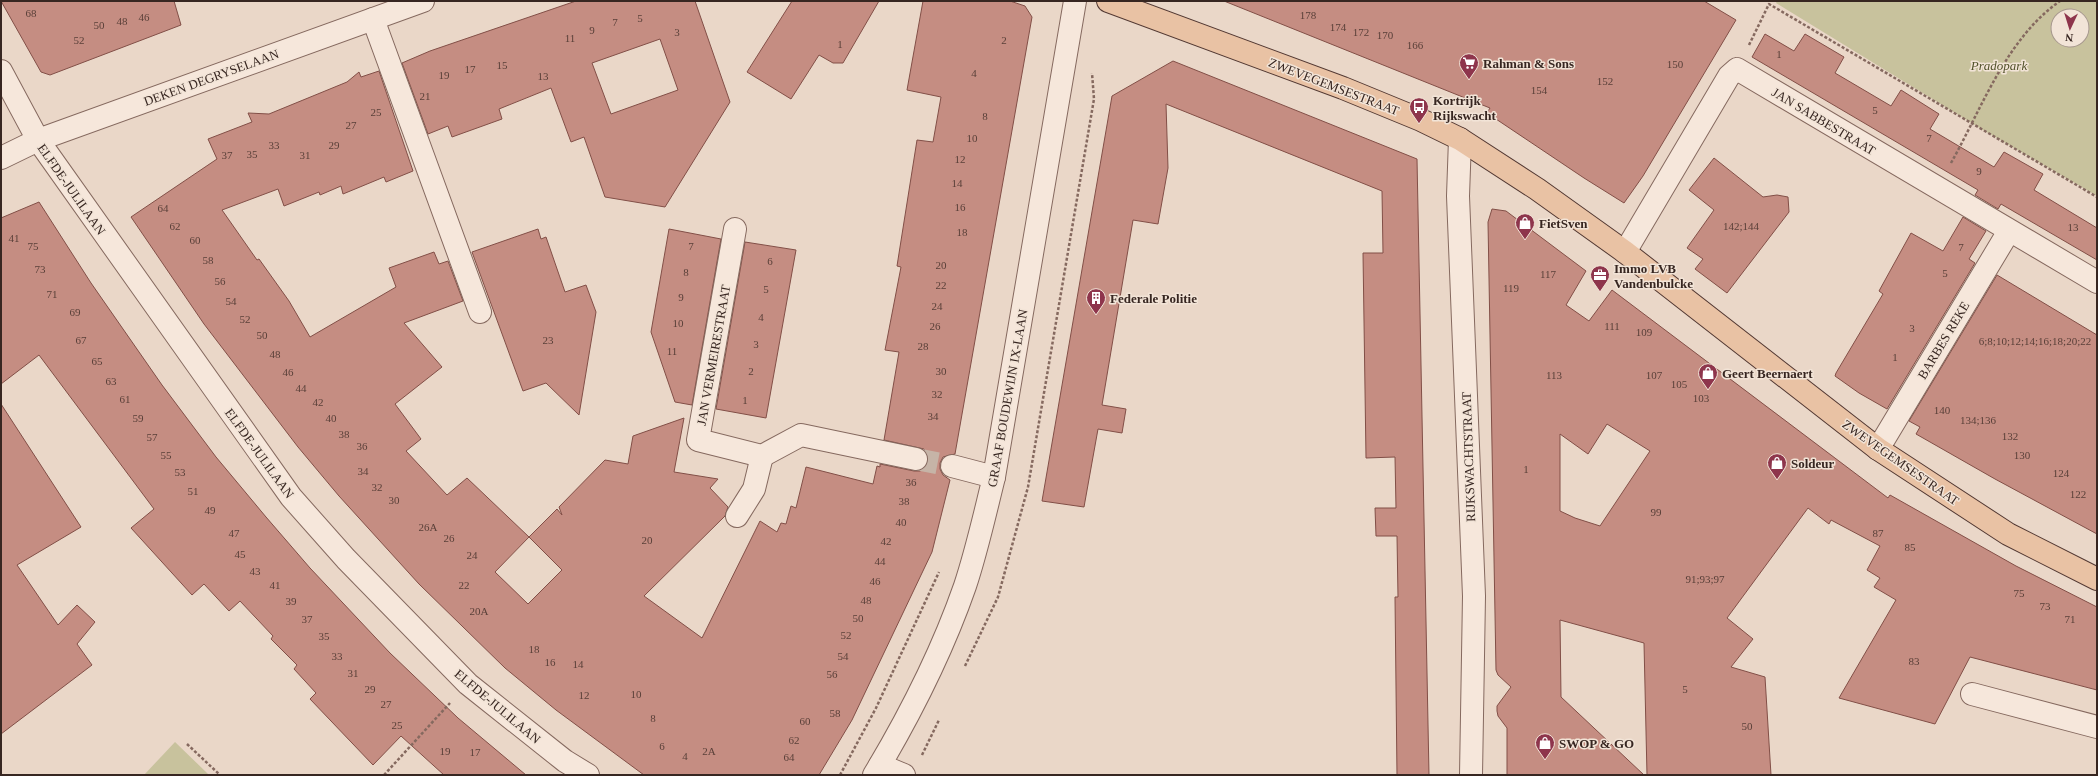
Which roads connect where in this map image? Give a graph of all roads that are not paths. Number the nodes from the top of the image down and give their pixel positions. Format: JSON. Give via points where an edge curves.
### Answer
{"nodes":[{"id":1,"x":423,"y":1,"type":"edge"},
{"id":2,"x":1075,"y":1,"type":"edge"},
{"id":3,"x":1108,"y":1,"type":"edge"},
{"id":4,"x":373,"y":19,"type":"junction"},
{"id":5,"x":1,"y":71,"type":"edge"},
{"id":6,"x":1460,"y":138,"type":"junction"},
{"id":7,"x":38,"y":140,"type":"junction"},
{"id":8,"x":1,"y":158,"type":"edge"},
{"id":9,"x":735,"y":228,"type":"dead end"},
{"id":10,"x":2009,"y":231,"type":"junction"},
{"id":11,"x":1625,"y":252,"type":"junction"},
{"id":12,"x":2097,"y":282,"type":"edge"},
{"id":13,"x":480,"y":312,"type":"dead end"},
{"id":14,"x":1878,"y":449,"type":"junction"},
{"id":15,"x":762,"y":456,"type":"junction"},
{"id":16,"x":916,"y":459,"type":"tunnel mouth"},
{"id":17,"x":952,"y":466,"type":"tunnel mouth"},
{"id":18,"x":994,"y":477,"type":"junction"},
{"id":19,"x":737,"y":516,"type":"dead end"},
{"id":20,"x":2097,"y":579,"type":"edge"},
{"id":21,"x":1972,"y":694,"type":"dead end"},
{"id":22,"x":2097,"y":727,"type":"edge"},
{"id":23,"x":877,"y":770,"type":"edge"},
{"id":24,"x":588,"y":775,"type":"edge"},
{"id":25,"x":904,"y":775,"type":"edge"},
{"id":26,"x":1471,"y":775,"type":"edge"}],
"edges":[{"from":1,"to":4,"type":"street","name":"DEKEN DEGRYSELAAN"},
{"from":2,"to":18,"type":"street","name":"GRAAF BOUDEWIJN IX-LAAN"},
{"from":3,"to":6,"type":"main road","name":"ZWEVEGEMSESTRAAT","via":[[1343,88]]},
{"from":4,"to":7,"type":"street","name":"DEKEN DEGRYSELAAN"},
{"from":4,"to":13,"type":"street"},
{"from":5,"to":7,"type":"street","name":"ELFDE-JULILAAN"},
{"from":6,"to":11,"type":"main road","name":"ZWEVEGEMSESTRAAT","via":[[1536,188]]},
{"from":6,"to":26,"type":"street","name":"RIJKSWACHTSTRAAT","via":[[1458,196],[1474,596]]},
{"from":7,"to":8,"type":"street","name":"DEKEN DEGRYSELAAN"},
{"from":7,"to":24,"type":"street","name":"ELFDE-JULILAAN","via":[[291,497],[346,559],[468,684],[565,761]]},
{"from":9,"to":15,"type":"street","name":"JAN VERMEIRESTRAAT","via":[[698,440]]},
{"from":10,"to":11,"type":"street","name":"JAN SABBESTRAAT","via":[[1737,69],[1729,76]]},
{"from":10,"to":12,"type":"street","name":"JAN SABBESTRAAT"},
{"from":10,"to":14,"type":"street","name":"BARBES REKE"},
{"from":11,"to":14,"type":"main road","name":"ZWEVEGEMSESTRAAT"},
{"from":14,"to":20,"type":"main road","name":"ZWEVEGEMSESTRAAT","via":[[2008,534]]},
{"from":15,"to":16,"type":"street","via":[[801,435]]},
{"from":15,"to":19,"type":"street","via":[[754,489]]},
{"from":17,"to":18,"type":"street"},
{"from":18,"to":23,"type":"street","name":"GRAAF BOUDEWIJN IX-LAAN","via":[[964,586],[926,682]]},
{"from":21,"to":22,"type":"street"},
{"from":23,"to":25,"type":"street"}]}
